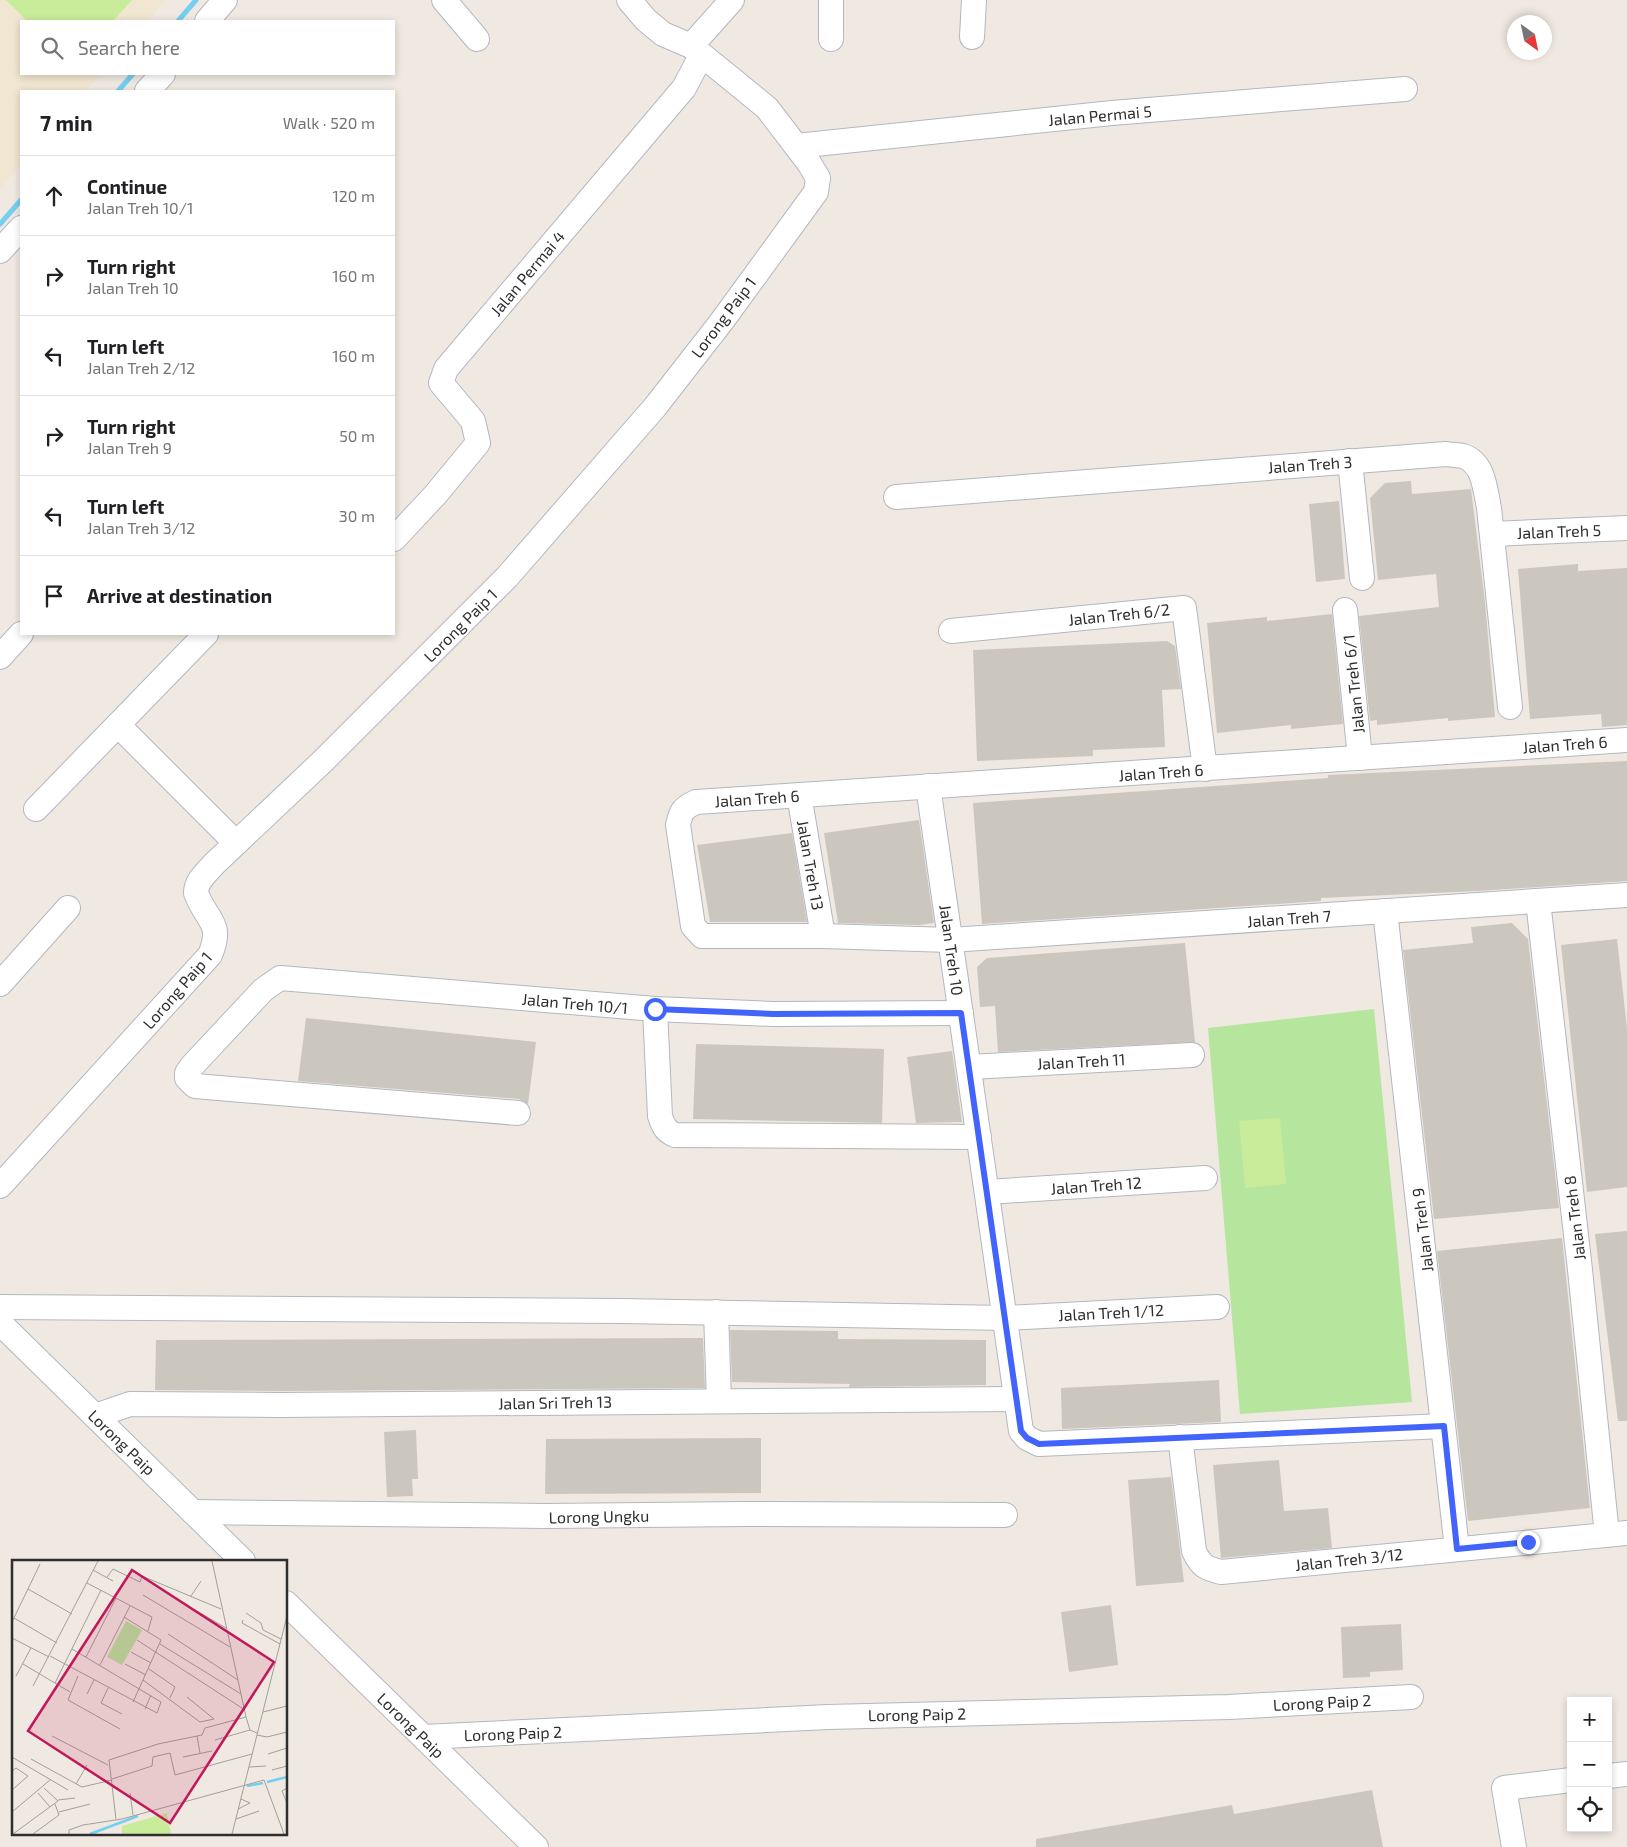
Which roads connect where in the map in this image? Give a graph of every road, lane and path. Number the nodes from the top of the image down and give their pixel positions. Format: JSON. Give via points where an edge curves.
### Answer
{"nodes":[{"id":1,"x":225,"y":0,"type":"edge"},
{"id":2,"x":444,"y":0,"type":"edge"},
{"id":3,"x":630,"y":0,"type":"edge"},
{"id":4,"x":732,"y":0,"type":"edge"},
{"id":5,"x":831,"y":0,"type":"edge"},
{"id":6,"x":974,"y":0,"type":"edge"},
{"id":7,"x":208,"y":20,"type":"edge"},
{"id":8,"x":972,"y":37,"type":"dead end"},
{"id":9,"x":477,"y":39,"type":"dead end"},
{"id":10,"x":831,"y":39,"type":"dead end"},
{"id":11,"x":696,"y":51,"type":"junction"},
{"id":12,"x":161,"y":75,"type":"edge"},
{"id":13,"x":1404,"y":89,"type":"dead end"},
{"id":14,"x":148,"y":90,"type":"edge"},
{"id":15,"x":796,"y":146,"type":"junction"},
{"id":16,"x":20,"y":229,"type":"edge"},
{"id":17,"x":0,"y":251,"type":"edge"},
{"id":18,"x":1350,"y":461,"type":"junction"},
{"id":19,"x":896,"y":497,"type":"dead end"},
{"id":20,"x":1627,"y":528,"type":"edge"},
{"id":21,"x":1492,"y":534,"type":"junction"},
{"id":22,"x":395,"y":539,"type":"edge"},
{"id":23,"x":1362,"y":578,"type":"dead end"},
{"id":24,"x":1345,"y":610,"type":"dead end"},
{"id":25,"x":951,"y":631,"type":"dead end"},
{"id":26,"x":20,"y":635,"type":"edge"},
{"id":27,"x":205,"y":635,"type":"edge"},
{"id":28,"x":0,"y":657,"type":"edge"},
{"id":29,"x":1510,"y":707,"type":"dead end"},
{"id":30,"x":118,"y":725,"type":"junction"},
{"id":31,"x":1627,"y":740,"type":"edge"},
{"id":32,"x":1360,"y":758,"type":"junction"},
{"id":33,"x":1205,"y":769,"type":"junction"},
{"id":34,"x":928,"y":786,"type":"junction"},
{"id":35,"x":799,"y":795,"type":"junction"},
{"id":36,"x":36,"y":809,"type":"dead end"},
{"id":37,"x":236,"y":843,"type":"junction"},
{"id":38,"x":1627,"y":895,"type":"edge"},
{"id":39,"x":1538,"y":901,"type":"junction"},
{"id":40,"x":68,"y":908,"type":"dead end"},
{"id":41,"x":1385,"y":911,"type":"junction"},
{"id":42,"x":702,"y":936,"type":"joint"},
{"id":43,"x":823,"y":936,"type":"junction"},
{"id":44,"x":950,"y":940,"type":"junction"},
{"id":45,"x":0,"y":984,"type":"edge"},
{"id":46,"x":655,"y":1009,"type":"junction"},
{"id":47,"x":961,"y":1013,"type":"junction"},
{"id":48,"x":1192,"y":1055,"type":"dead end"},
{"id":49,"x":969,"y":1068,"type":"junction"},
{"id":50,"x":518,"y":1113,"type":"dead end"},
{"id":51,"x":979,"y":1137,"type":"junction"},
{"id":52,"x":1205,"y":1178,"type":"dead end"},
{"id":53,"x":0,"y":1186,"type":"edge"},
{"id":54,"x":986,"y":1192,"type":"junction"},
{"id":55,"x":0,"y":1307,"type":"edge"},
{"id":56,"x":1218,"y":1307,"type":"dead end"},
{"id":57,"x":716,"y":1312,"type":"junction"},
{"id":58,"x":1005,"y":1318,"type":"junction"},
{"id":59,"x":0,"y":1323,"type":"edge"},
{"id":60,"x":1016,"y":1399,"type":"junction"},
{"id":61,"x":719,"y":1401,"type":"junction"},
{"id":62,"x":95,"y":1416,"type":"junction"},
{"id":63,"x":1444,"y":1426,"type":"junction"},
{"id":64,"x":1180,"y":1437,"type":"junction"},
{"id":65,"x":193,"y":1512,"type":"junction"},
{"id":66,"x":1005,"y":1515,"type":"dead end"},
{"id":67,"x":1617,"y":1534,"type":"edge"},
{"id":68,"x":1457,"y":1549,"type":"junction"},
{"id":69,"x":242,"y":1560,"type":"edge"},
{"id":70,"x":288,"y":1605,"type":"edge"},
{"id":71,"x":1411,"y":1697,"type":"dead end"},
{"id":72,"x":424,"y":1737,"type":"junction"},
{"id":73,"x":1627,"y":1774,"type":"edge"},
{"id":74,"x":1612,"y":1776,"type":"edge"},
{"id":75,"x":1567,"y":1780,"type":"edge"},
{"id":76,"x":536,"y":1847,"type":"edge"},
{"id":77,"x":1514,"y":1847,"type":"edge"}],
"edges":[{"from":1,"to":7,"type":"street"},
{"from":2,"to":9,"type":"street"},
{"from":3,"to":11,"type":"street","name":"Lorong Paip 1","via":[[662,34]]},
{"from":4,"to":11,"type":"street"},
{"from":5,"to":10,"type":"street"},
{"from":6,"to":8,"type":"street"},
{"from":11,"to":15,"type":"street","name":"Lorong Paip 1","via":[[766,108]]},
{"from":11,"to":22,"type":"street","name":"Jalan Permai 4","via":[[684,88],[446,369],[441,384],[473,421],[478,443]]},
{"from":12,"to":14,"type":"street"},
{"from":13,"to":15,"type":"street","name":"Jalan Permai 5","via":[[1112,113]]},
{"from":15,"to":37,"type":"street","name":"Lorong Paip 1","via":[[818,178],[816,192],[655,407],[508,577]]},
{"from":16,"to":17,"type":"street"},
{"from":18,"to":19,"type":"street","name":"Jalan Treh 3"},
{"from":18,"to":21,"type":"street","name":"Jalan Treh 3","via":[[1446,454],[1463,456],[1474,464],[1483,478]]},
{"from":18,"to":23,"type":"street"},
{"from":20,"to":21,"type":"street","name":"Jalan Treh 5"},
{"from":21,"to":29,"type":"street","name":"Jalan Treh 3"},
{"from":24,"to":32,"type":"street","name":"Jalan Treh 6/1"},
{"from":25,"to":33,"type":"street","name":"Jalan Treh 6/2","via":[[1184,608]]},
{"from":26,"to":28,"type":"street"},
{"from":27,"to":30,"type":"street"},
{"from":30,"to":36,"type":"street"},
{"from":30,"to":37,"type":"street"},
{"from":31,"to":32,"type":"street","name":"Jalan Treh 6"},
{"from":32,"to":33,"type":"street","name":"Jalan Treh 6"},
{"from":33,"to":34,"type":"street","name":"Jalan Treh 6"},
{"from":34,"to":35,"type":"street","name":"Jalan Treh 6"},
{"from":34,"to":44,"type":"street","name":"Jalan Treh 10"},
{"from":35,"to":42,"type":"street","name":"Jalan Treh 6","via":[[696,802],[681,812],[678,825],[693,926]]},
{"from":35,"to":43,"type":"street","name":"Jalan Treh 13"},
{"from":37,"to":53,"type":"street","name":"Lorong Paip 1","via":[[196,886],[199,901],[216,931],[210,956]]},
{"from":38,"to":39,"type":"street","name":"Jalan Treh 7"},
{"from":39,"to":41,"type":"street","name":"Jalan Treh 7"},
{"from":39,"to":67,"type":"street","name":"Jalan Treh 8","via":[[1580,1270]]},
{"from":40,"to":45,"type":"street"},
{"from":41,"to":44,"type":"street","name":"Jalan Treh 7"},
{"from":41,"to":63,"type":"street","name":"Jalan Treh 9"},
{"from":42,"to":43,"type":"street","name":"Jalan Treh 7"},
{"from":43,"to":44,"type":"street","name":"Jalan Treh 7"},
{"from":44,"to":47,"type":"street","name":"Jalan Treh 10"},
{"from":46,"to":47,"type":"street","name":"Jalan Treh 10/1","via":[[773,1014]]},
{"from":46,"to":50,"type":"street","name":"Jalan Treh 10/1","via":[[280,978],[262,990],[187,1073],[190,1083],[195,1086]]},
{"from":46,"to":51,"type":"street","via":[[660,1116],[664,1126],[675,1135]]},
{"from":47,"to":49,"type":"street","name":"Jalan Treh 10"},
{"from":48,"to":49,"type":"street","name":"Jalan Treh 11"},
{"from":49,"to":51,"type":"street","name":"Jalan Treh 10"},
{"from":51,"to":54,"type":"street","name":"Jalan Treh 10"},
{"from":52,"to":54,"type":"street","name":"Jalan Treh 12"},
{"from":54,"to":58,"type":"street","name":"Jalan Treh 10"},
{"from":55,"to":57,"type":"street","name":"Jalan Treh 1/12"},
{"from":56,"to":58,"type":"street","name":"Jalan Treh 1/12"},
{"from":57,"to":58,"type":"street","name":"Jalan Treh 1/12"},
{"from":57,"to":61,"type":"street"},
{"from":58,"to":60,"type":"street","name":"Jalan Treh 10"},
{"from":59,"to":62,"type":"street","name":"Lorong Paip"},
{"from":60,"to":61,"type":"street","name":"Jalan Sri Treh 13"},
{"from":60,"to":64,"type":"street","name":"Jalan Treh 10","via":[[1021,1431],[1039,1444]]},
{"from":61,"to":62,"type":"street","name":"Jalan Sri Treh 13","via":[[130,1404]]},
{"from":62,"to":65,"type":"street","name":"Lorong Paip"},
{"from":63,"to":64,"type":"street"},
{"from":63,"to":68,"type":"street","name":"Jalan Treh 9"},
{"from":64,"to":68,"type":"street","name":"Jalan Treh 3/12","via":[[1194,1551],[1207,1569],[1221,1572]]},
{"from":65,"to":66,"type":"street","name":"Lorong Ungku","via":[[535,1516]]},
{"from":65,"to":69,"type":"street","name":"Lorong Paip"},
{"from":67,"to":68,"type":"street","name":"Jalan Treh 3/12"},
{"from":70,"to":72,"type":"street","name":"Lorong Paip"},
{"from":71,"to":72,"type":"street","name":"Lorong Paip 2","via":[[1229,1707],[828,1716]]},
{"from":72,"to":76,"type":"street","name":"Lorong Paip"},
{"from":73,"to":74,"type":"street"},
{"from":75,"to":77,"type":"street","via":[[1504,1788]]}]}
